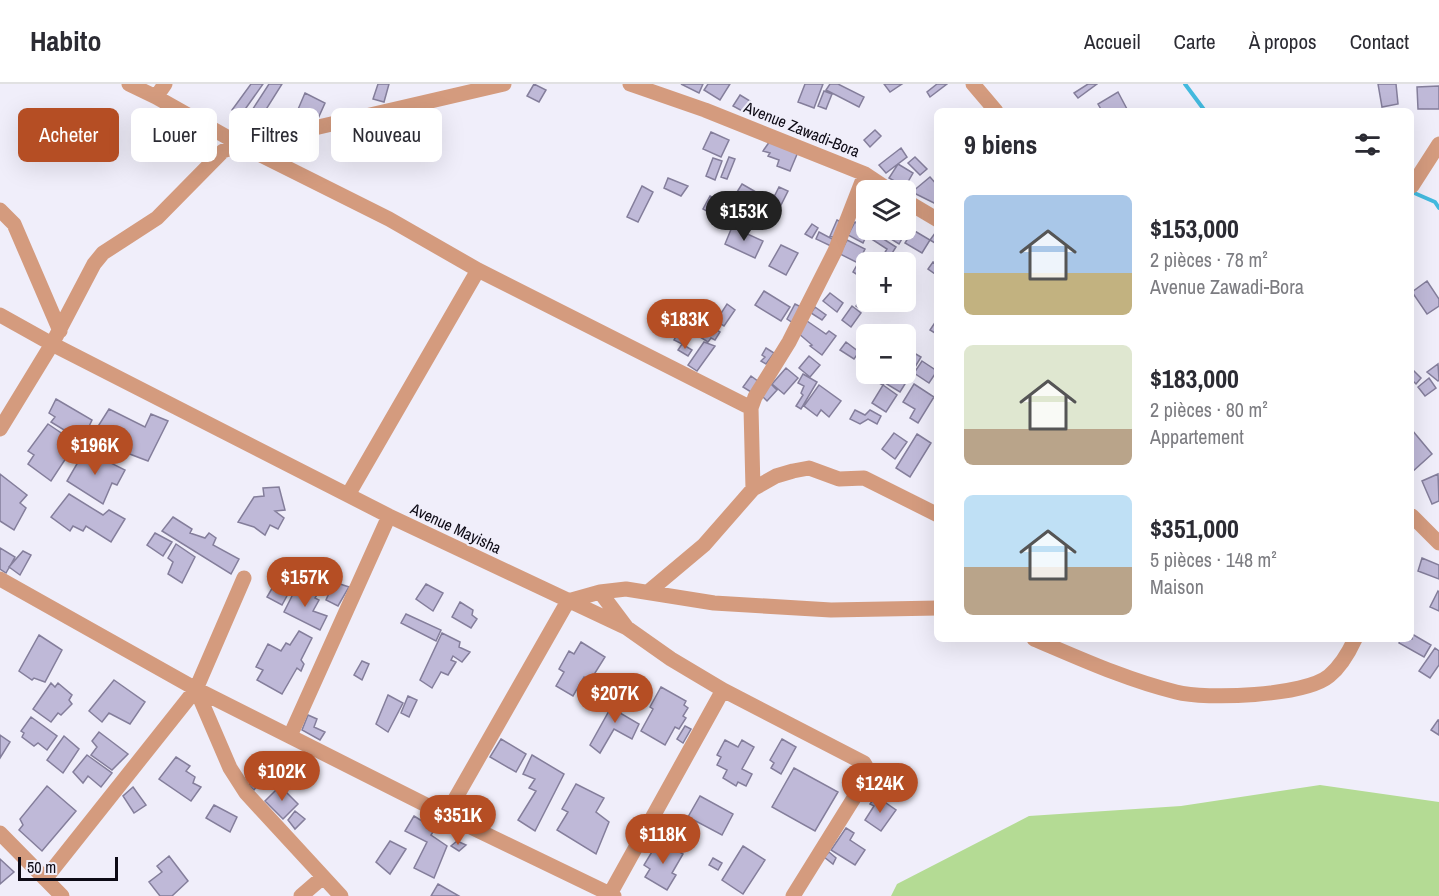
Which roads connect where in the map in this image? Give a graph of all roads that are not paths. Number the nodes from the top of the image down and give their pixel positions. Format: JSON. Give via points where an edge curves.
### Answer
{"nodes":[{"id":1,"x":129,"y":84,"type":"edge"},
{"id":2,"x":165,"y":84,"type":"edge"},
{"id":3,"x":504,"y":84,"type":"edge"},
{"id":4,"x":630,"y":84,"type":"edge"},
{"id":5,"x":973,"y":84,"type":"edge"},
{"id":6,"x":156,"y":97,"type":"junction"},
{"id":7,"x":993,"y":108,"type":"edge"},
{"id":8,"x":319,"y":127,"type":"edge"},
{"id":9,"x":229,"y":138,"type":"edge"},
{"id":10,"x":1439,"y":144,"type":"edge"},
{"id":11,"x":229,"y":149,"type":"edge"},
{"id":12,"x":275,"y":162,"type":"edge"},
{"id":13,"x":865,"y":174,"type":"junction"},
{"id":14,"x":874,"y":180,"type":"edge"},
{"id":15,"x":1414,"y":183,"type":"edge"},
{"id":16,"x":916,"y":207,"type":"edge"},
{"id":17,"x":0,"y":210,"type":"edge"},
{"id":18,"x":934,"y":218,"type":"edge"},
{"id":19,"x":478,"y":270,"type":"junction"},
{"id":20,"x":0,"y":315,"type":"edge"},
{"id":21,"x":60,"y":331,"type":"junction"},
{"id":22,"x":52,"y":344,"type":"junction"},
{"id":23,"x":751,"y":408,"type":"junction"},
{"id":24,"x":0,"y":429,"type":"edge"},
{"id":25,"x":753,"y":489,"type":"junction"},
{"id":26,"x":348,"y":495,"type":"junction"},
{"id":27,"x":934,"y":513,"type":"edge"},
{"id":28,"x":389,"y":516,"type":"junction"},
{"id":29,"x":1414,"y":518,"type":"edge"},
{"id":30,"x":1439,"y":543,"type":"edge"},
{"id":31,"x":244,"y":578,"type":"dead end"},
{"id":32,"x":0,"y":579,"type":"edge"},
{"id":33,"x":600,"y":592,"type":"junction"},
{"id":34,"x":648,"y":592,"type":"junction"},
{"id":35,"x":568,"y":601,"type":"junction"},
{"id":36,"x":934,"y":608,"type":"edge"},
{"id":37,"x":627,"y":628,"type":"junction"},
{"id":38,"x":1042,"y":642,"type":"edge"},
{"id":39,"x":1354,"y":642,"type":"edge"},
{"id":40,"x":196,"y":689,"type":"junction"},
{"id":41,"x":723,"y":690,"type":"junction"},
{"id":42,"x":290,"y":736,"type":"junction"},
{"id":43,"x":446,"y":815,"type":"junction"},
{"id":44,"x":0,"y":833,"type":"edge"},
{"id":45,"x":323,"y":878,"type":"junction"},
{"id":46,"x":45,"y":879,"type":"junction"},
{"id":47,"x":612,"y":895,"type":"edge"},
{"id":48,"x":62,"y":896,"type":"edge"},
{"id":49,"x":301,"y":896,"type":"edge"},
{"id":50,"x":340,"y":896,"type":"edge"},
{"id":51,"x":793,"y":896,"type":"edge"}],
"edges":[{"from":1,"to":6,"type":"street"},
{"from":2,"to":6,"type":"street"},
{"from":3,"to":8,"type":"street"},
{"from":4,"to":13,"type":"street","name":"Avenue Zawadi-Bora"},
{"from":5,"to":7,"type":"street"},
{"from":6,"to":9,"type":"street"},
{"from":10,"to":15,"type":"street"},
{"from":11,"to":21,"type":"street","via":[[157,218],[103,253]]},
{"from":12,"to":19,"type":"street","via":[[389,219]]},
{"from":13,"to":14,"type":"street","name":"Avenue Zawadi-Bora"},
{"from":13,"to":23,"type":"street","via":[[835,251]]},
{"from":16,"to":18,"type":"street"},
{"from":17,"to":21,"type":"street","via":[[14,224]]},
{"from":19,"to":23,"type":"street"},
{"from":19,"to":26,"type":"street"},
{"from":20,"to":22,"type":"street","name":"Avenue Mayisha"},
{"from":21,"to":22,"type":"street"},
{"from":22,"to":24,"type":"street"},
{"from":22,"to":26,"type":"street","name":"Avenue Mayisha"},
{"from":23,"to":25,"type":"street"},
{"from":25,"to":27,"type":"street","via":[[784,473],[809,468],[839,479],[870,480]]},
{"from":25,"to":34,"type":"street","via":[[704,545]]},
{"from":26,"to":28,"type":"street","name":"Avenue Mayisha"},
{"from":28,"to":35,"type":"street","name":"Avenue Mayisha"},
{"from":28,"to":42,"type":"street"},
{"from":29,"to":30,"type":"street"},
{"from":31,"to":40,"type":"street"},
{"from":32,"to":40,"type":"street"},
{"from":33,"to":34,"type":"street"},
{"from":33,"to":35,"type":"street"},
{"from":33,"to":37,"type":"street"},
{"from":34,"to":36,"type":"street","via":[[714,603],[819,609]]},
{"from":35,"to":37,"type":"street","name":"Avenue Mayisha"},
{"from":35,"to":43,"type":"street"},
{"from":37,"to":41,"type":"street"},
{"from":38,"to":39,"type":"street","via":[[1106,670],[1178,693],[1227,696],[1311,686],[1329,676]]},
{"from":40,"to":42,"type":"street"},
{"from":40,"to":45,"type":"street","via":[[236,779]]},
{"from":40,"to":46,"type":"street"},
{"from":41,"to":47,"type":"street"},
{"from":41,"to":51,"type":"street","via":[[864,764],[868,770]]},
{"from":42,"to":43,"type":"street"},
{"from":43,"to":47,"type":"street"},
{"from":44,"to":46,"type":"street"},
{"from":45,"to":49,"type":"street"},
{"from":45,"to":50,"type":"street"},
{"from":46,"to":48,"type":"street"}]}
